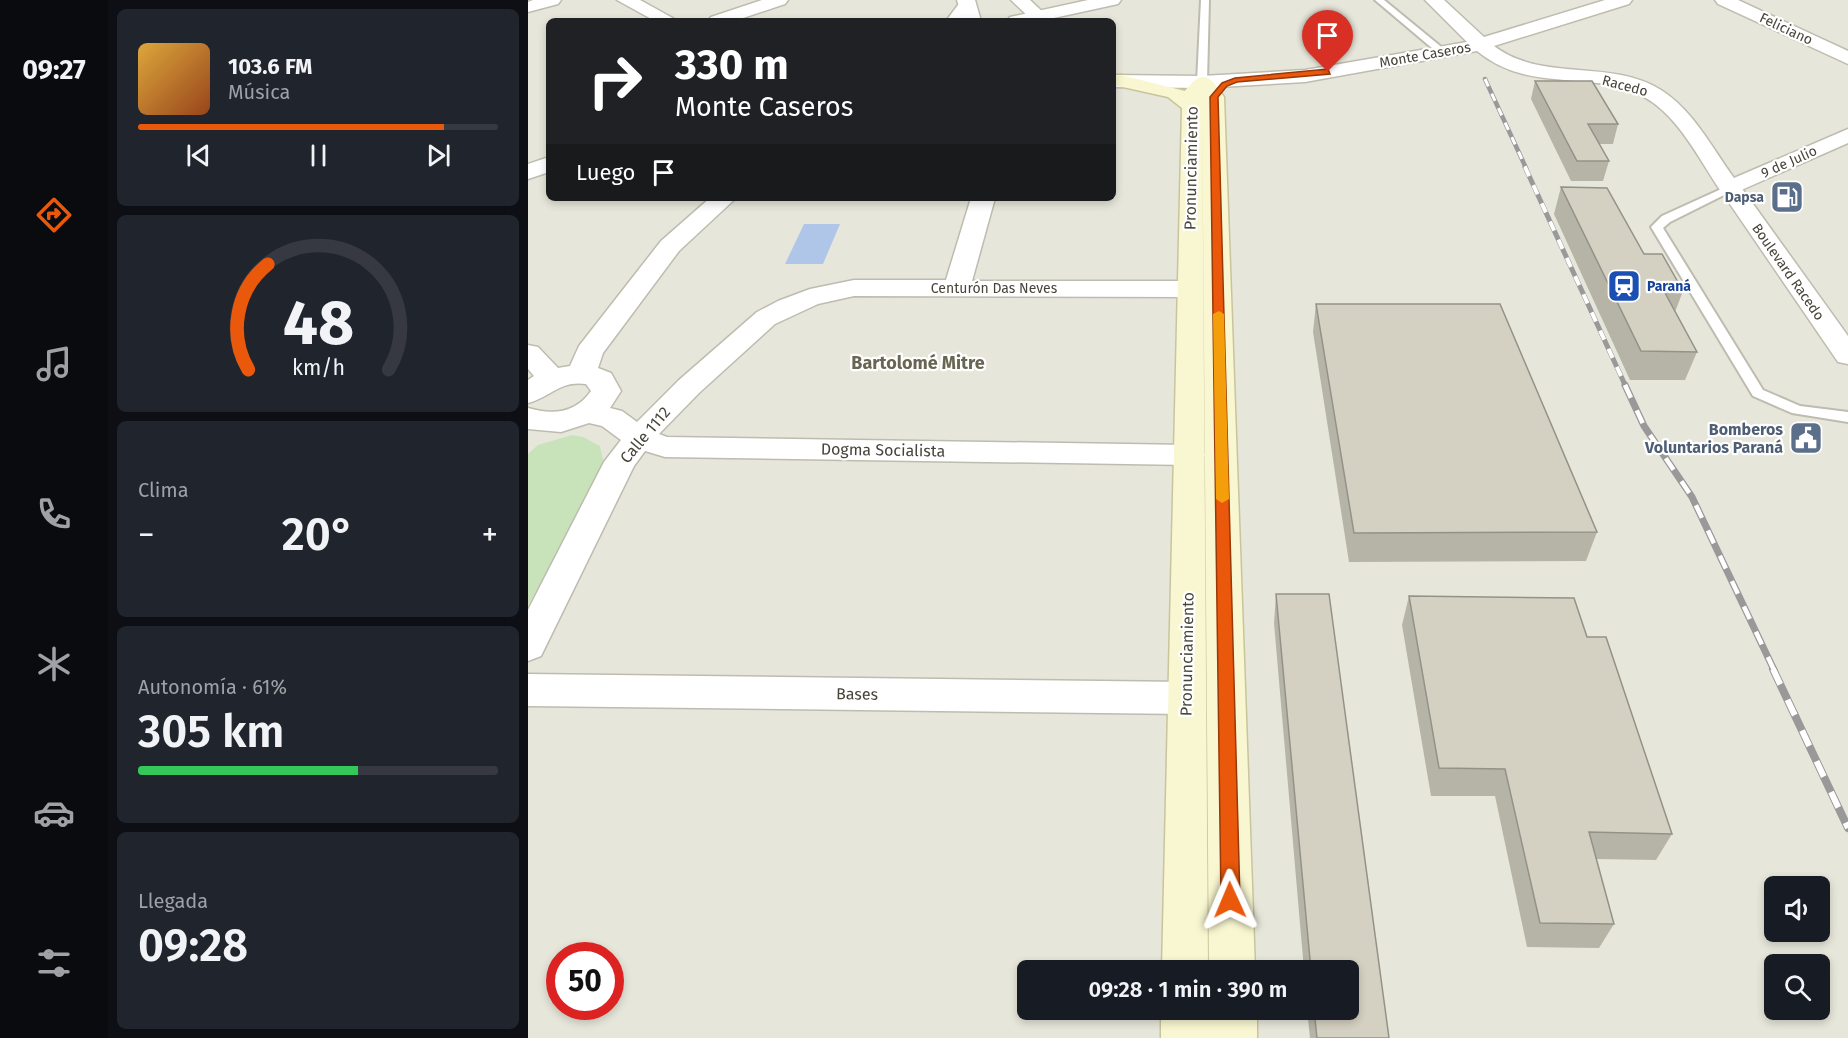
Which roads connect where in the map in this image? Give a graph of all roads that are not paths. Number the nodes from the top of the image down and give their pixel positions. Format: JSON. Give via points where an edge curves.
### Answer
{"nodes":[{"id":1,"x":552,"y":0,"type":"edge"},
{"id":2,"x":779,"y":0,"type":"edge"},
{"id":3,"x":1020,"y":0,"type":"edge"},
{"id":4,"x":1112,"y":0,"type":"edge"},
{"id":5,"x":1205,"y":0,"type":"edge"},
{"id":6,"x":1379,"y":0,"type":"edge"},
{"id":7,"x":1434,"y":0,"type":"edge"},
{"id":8,"x":1623,"y":0,"type":"edge"},
{"id":9,"x":1724,"y":0,"type":"edge"},
{"id":10,"x":635,"y":1,"type":"edge"},
{"id":11,"x":528,"y":7,"type":"edge"},
{"id":12,"x":1038,"y":16,"type":"junction"},
{"id":13,"x":664,"y":18,"type":"edge"},
{"id":14,"x":726,"y":18,"type":"edge"},
{"id":15,"x":1029,"y":18,"type":"edge"},
{"id":16,"x":1483,"y":44,"type":"junction"},
{"id":17,"x":1442,"y":52,"type":"junction"},
{"id":18,"x":1848,"y":58,"type":"edge"},
{"id":19,"x":1117,"y":81,"type":"edge"},
{"id":20,"x":1211,"y":91,"type":"junction"},
{"id":21,"x":1848,"y":135,"type":"edge"},
{"id":22,"x":546,"y":165,"type":"edge"},
{"id":23,"x":528,"y":172,"type":"edge"},
{"id":24,"x":1730,"y":188,"type":"junction"},
{"id":25,"x":721,"y":201,"type":"edge"},
{"id":26,"x":982,"y":201,"type":"edge"},
{"id":27,"x":957,"y":288,"type":"junction"},
{"id":28,"x":1190,"y":290,"type":"junction"},
{"id":29,"x":799,"y":300,"type":"joint"},
{"id":30,"x":528,"y":353,"type":"edge"},
{"id":31,"x":1848,"y":356,"type":"edge"},
{"id":32,"x":582,"y":373,"type":"junction"},
{"id":33,"x":553,"y":379,"type":"junction"},
{"id":34,"x":528,"y":394,"type":"edge"},
{"id":35,"x":586,"y":413,"type":"junction"},
{"id":36,"x":1848,"y":417,"type":"edge"},
{"id":37,"x":528,"y":418,"type":"edge"},
{"id":38,"x":638,"y":438,"type":"junction"},
{"id":39,"x":1189,"y":455,"type":"junction"},
{"id":40,"x":528,"y":646,"type":"edge"},
{"id":41,"x":528,"y":690,"type":"edge"},
{"id":42,"x":1186,"y":698,"type":"junction"},
{"id":43,"x":1185,"y":960,"type":"edge"},
{"id":44,"x":1232,"y":960,"type":"edge"},
{"id":45,"x":1185,"y":1020,"type":"edge"},
{"id":46,"x":1233,"y":1020,"type":"edge"},
{"id":47,"x":1185,"y":1038,"type":"edge"},
{"id":48,"x":1233,"y":1038,"type":"edge"}],
"edges":[{"from":1,"to":11,"type":"street"},
{"from":2,"to":14,"type":"street"},
{"from":3,"to":12,"type":"street"},
{"from":4,"to":12,"type":"street"},
{"from":5,"to":20,"type":"lane"},
{"from":6,"to":17,"type":"lane"},
{"from":7,"to":16,"type":"street","name":"Racedo"},
{"from":8,"to":16,"type":"street","name":"Monte Caseros"},
{"from":9,"to":18,"type":"street","name":"Feliciano"},
{"from":10,"to":13,"type":"street"},
{"from":12,"to":15,"type":"street"},
{"from":16,"to":17,"type":"street","name":"Monte Caseros"},
{"from":16,"to":24,"type":"street","name":"Racedo","via":[[1510,64],[1536,72],[1609,79],[1651,92],[1673,111]]},
{"from":17,"to":20,"type":"street","name":"Monte Caseros"},
{"from":19,"to":20,"type":"main road","via":[[1175,93]]},
{"from":20,"to":28,"type":"main road","name":"Pronunciamiento"},
{"from":20,"to":44,"type":"main road","name":"Pronunciamiento"},
{"from":21,"to":24,"type":"street","name":"9 de Julio"},
{"from":22,"to":23,"type":"street"},
{"from":24,"to":31,"type":"street","name":"Boulevard Racedo"},
{"from":24,"to":36,"type":"lane","via":[[1657,227],[1758,393],[1797,410]]},
{"from":25,"to":32,"type":"street","via":[[670,246],[589,352]]},
{"from":26,"to":27,"type":"street"},
{"from":27,"to":28,"type":"street","name":"Centurón Das Neves"},
{"from":27,"to":29,"type":"street","name":"Centurón Das Neves","via":[[854,288]]},
{"from":28,"to":39,"type":"main road","name":"Pronunciamiento"},
{"from":29,"to":38,"type":"street","name":"Calle 1112","via":[[766,318]]},
{"from":30,"to":33,"type":"street"},
{"from":32,"to":33,"type":"street"},
{"from":32,"to":35,"type":"street","via":[[601,379],[606,391]]},
{"from":33,"to":34,"type":"street"},
{"from":35,"to":37,"type":"street","via":[[558,422]]},
{"from":35,"to":38,"type":"street","name":"Dogma Socialista","via":[[610,418]]},
{"from":38,"to":39,"type":"street","name":"Dogma Socialista","via":[[665,447]]},
{"from":38,"to":40,"type":"street","name":"Calle 1112","via":[[620,462]]},
{"from":39,"to":42,"type":"main road","name":"Pronunciamiento"},
{"from":41,"to":42,"type":"street","name":"Bases"},
{"from":42,"to":43,"type":"main road","name":"Pronunciamiento"},
{"from":45,"to":47,"type":"main road"},
{"from":46,"to":48,"type":"main road"}]}
